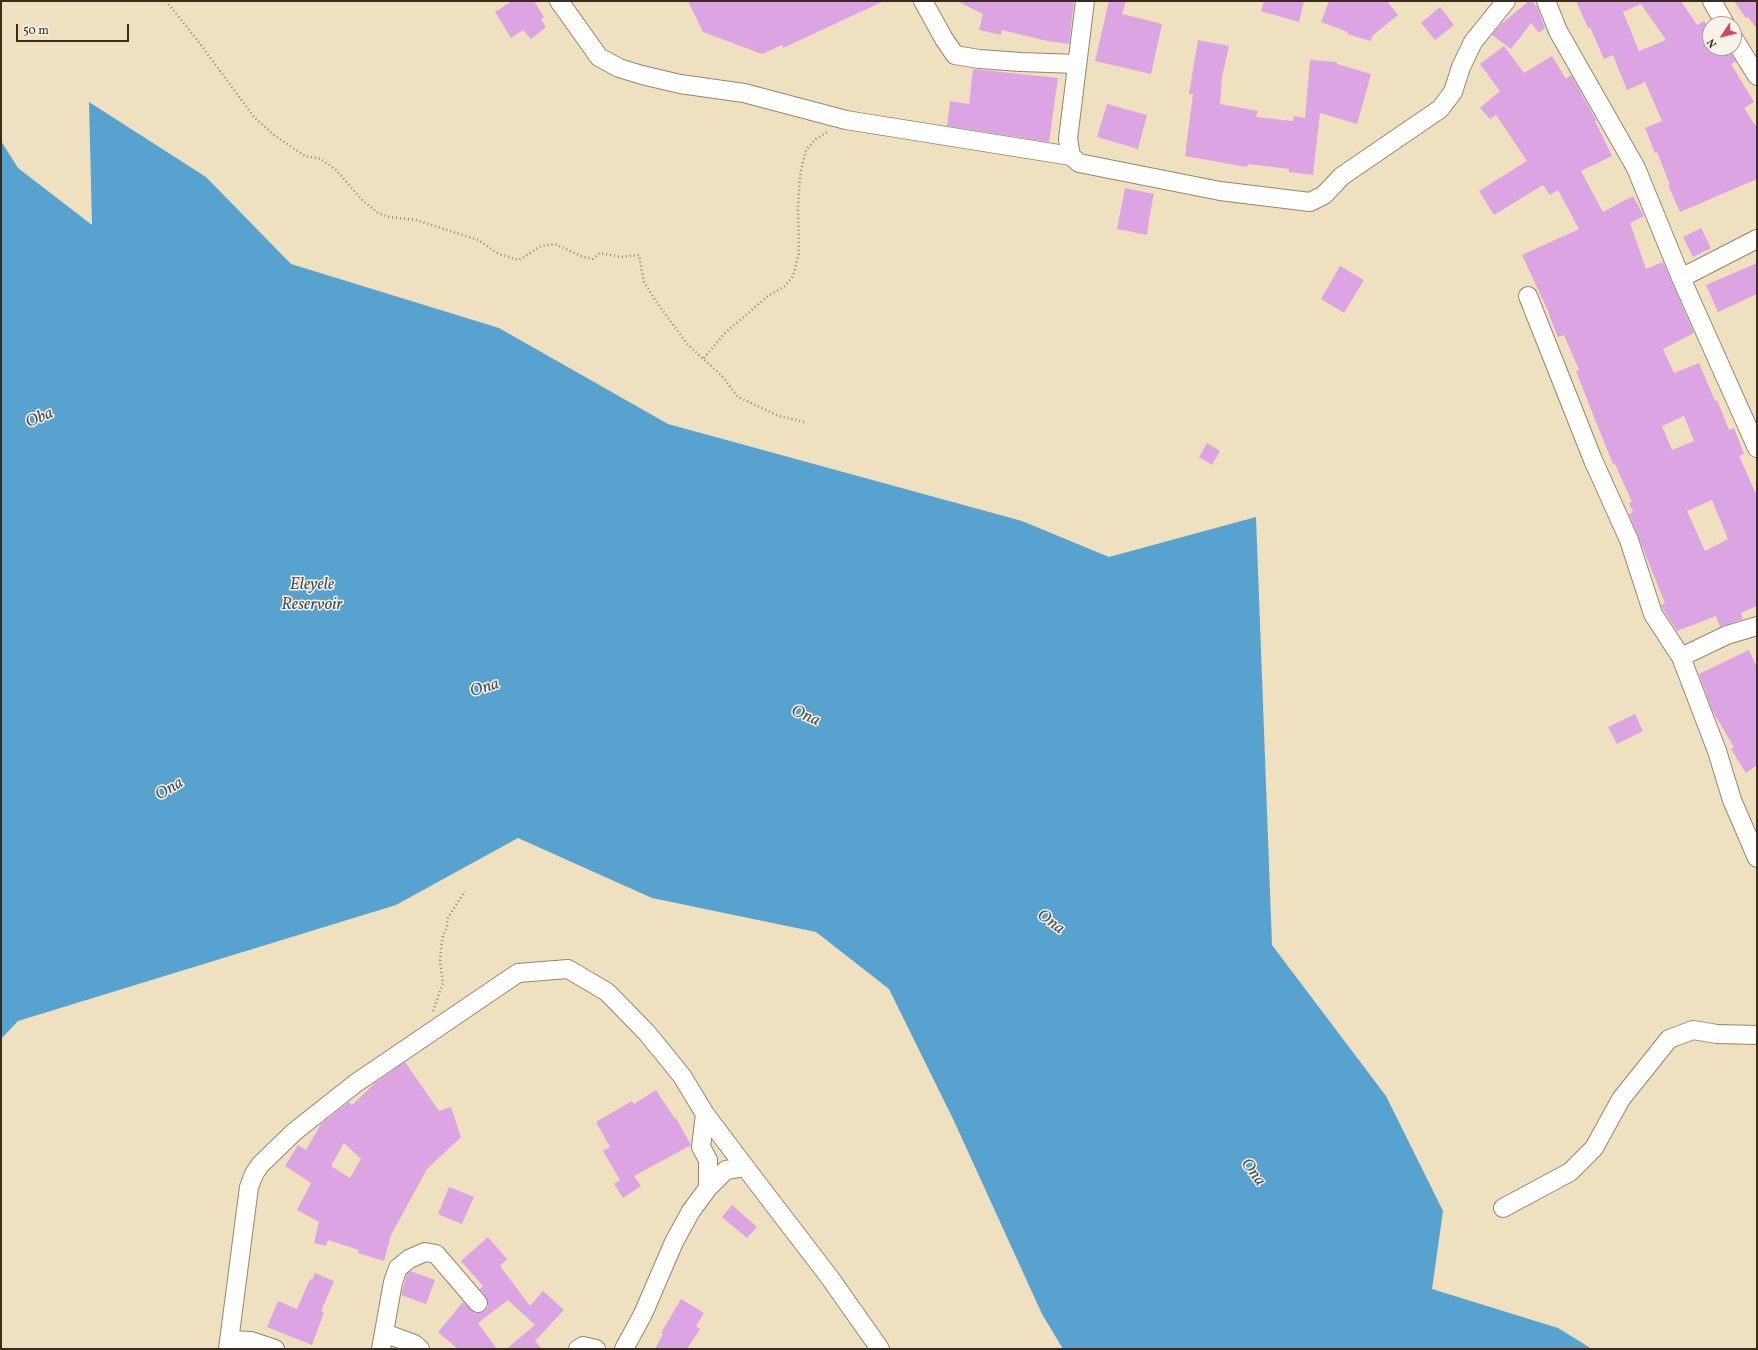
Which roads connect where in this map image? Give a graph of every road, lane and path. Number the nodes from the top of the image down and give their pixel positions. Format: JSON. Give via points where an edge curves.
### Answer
{"nodes":[{"id":1,"x":166,"y":1,"type":"edge"},
{"id":2,"x":560,"y":1,"type":"edge"},
{"id":3,"x":923,"y":1,"type":"edge"},
{"id":4,"x":1085,"y":1,"type":"edge"},
{"id":5,"x":1506,"y":1,"type":"edge"},
{"id":6,"x":1546,"y":1,"type":"edge"},
{"id":7,"x":1712,"y":1,"type":"edge"},
{"id":8,"x":1720,"y":16,"type":"edge"},
{"id":9,"x":1742,"y":52,"type":"edge"},
{"id":10,"x":1077,"y":64,"type":"junction"},
{"id":11,"x":1757,"y":76,"type":"edge"},
{"id":12,"x":846,"y":120,"type":"junction"},
{"id":13,"x":1071,"y":156,"type":"junction"},
{"id":14,"x":1757,"y":239,"type":"edge"},
{"id":15,"x":1682,"y":278,"type":"junction"},
{"id":16,"x":1528,"y":296,"type":"dead end"},
{"id":17,"x":704,"y":358,"type":"junction"},
{"id":18,"x":804,"y":422,"type":"dead end"},
{"id":19,"x":1755,"y":440,"type":"edge"},
{"id":20,"x":1757,"y":626,"type":"edge"},
{"id":21,"x":1681,"y":657,"type":"junction"},
{"id":22,"x":1755,"y":850,"type":"edge"},
{"id":23,"x":465,"y":891,"type":"dead end"},
{"id":24,"x":425,"y":1034,"type":"junction"},
{"id":25,"x":1757,"y":1035,"type":"edge"},
{"id":26,"x":704,"y":1114,"type":"junction"},
{"id":27,"x":745,"y":1167,"type":"junction"},
{"id":28,"x":708,"y":1188,"type":"junction"},
{"id":29,"x":1503,"y":1208,"type":"dead end"},
{"id":30,"x":478,"y":1303,"type":"dead end"},
{"id":31,"x":382,"y":1341,"type":"edge"},
{"id":32,"x":229,"y":1344,"type":"edge"},
{"id":33,"x":275,"y":1349,"type":"edge"},
{"id":34,"x":420,"y":1349,"type":"edge"},
{"id":35,"x":578,"y":1349,"type":"edge"},
{"id":36,"x":596,"y":1349,"type":"edge"},
{"id":37,"x":624,"y":1349,"type":"edge"},
{"id":38,"x":880,"y":1349,"type":"edge"}],
"edges":[{"from":1,"to":17,"type":"path","via":[[254,117],[274,135],[305,156],[321,159],[336,170],[378,213],[416,220],[478,240],[499,254],[519,260],[541,246],[555,244],[593,259],[600,253],[621,257],[639,255],[644,282],[655,300],[688,345]]},
{"from":2,"to":12,"type":"street","via":[[598,57],[619,68],[680,84],[744,93]]},
{"from":3,"to":10,"type":"street","via":[[955,55],[979,59]]},
{"from":4,"to":10,"type":"street"},
{"from":5,"to":13,"type":"street","via":[[1473,42],[1453,92],[1440,109],[1342,176],[1324,195],[1310,202],[1204,188],[1079,164]]},
{"from":6,"to":15,"type":"street","via":[[1558,31],[1636,168]]},
{"from":7,"to":8,"type":"street"},
{"from":9,"to":11,"type":"street"},
{"from":10,"to":13,"type":"street","via":[[1068,139]]},
{"from":12,"to":13,"type":"street"},
{"from":12,"to":17,"type":"path","via":[[816,139],[806,150],[800,175],[799,253],[793,276],[785,286],[768,296],[725,334]]},
{"from":14,"to":15,"type":"street"},
{"from":15,"to":19,"type":"street"},
{"from":16,"to":21,"type":"street","via":[[1593,460],[1629,540],[1653,614]]},
{"from":17,"to":18,"type":"path","via":[[738,397],[779,416]]},
{"from":20,"to":21,"type":"street","via":[[1727,635]]},
{"from":21,"to":22,"type":"street","via":[[1717,751],[1732,800]]},
{"from":23,"to":24,"type":"path","via":[[447,919],[440,962],[443,982]]},
{"from":24,"to":26,"type":"street","via":[[518,973],[568,969],[607,992],[647,1033],[682,1076]]},
{"from":24,"to":32,"type":"street","via":[[317,1113],[277,1148],[254,1174],[249,1187],[243,1223]]},
{"from":25,"to":29,"type":"street","via":[[1717,1034],[1693,1030],[1669,1039],[1621,1099],[1594,1148],[1570,1172]]},
{"from":26,"to":27,"type":"street"},
{"from":26,"to":28,"type":"street","via":[[701,1147],[708,1160]]},
{"from":27,"to":28,"type":"street","via":[[726,1170]]},
{"from":27,"to":38,"type":"street","via":[[826,1272]]},
{"from":28,"to":37,"type":"street","via":[[691,1211],[674,1242],[643,1314]]},
{"from":30,"to":31,"type":"street","via":[[436,1254],[425,1252],[409,1259],[398,1268]]},
{"from":31,"to":34,"type":"street","via":[[409,1342]]},
{"from":32,"to":33,"type":"street","via":[[251,1341]]},
{"from":35,"to":36,"type":"street","via":[[583,1346]]}]}
